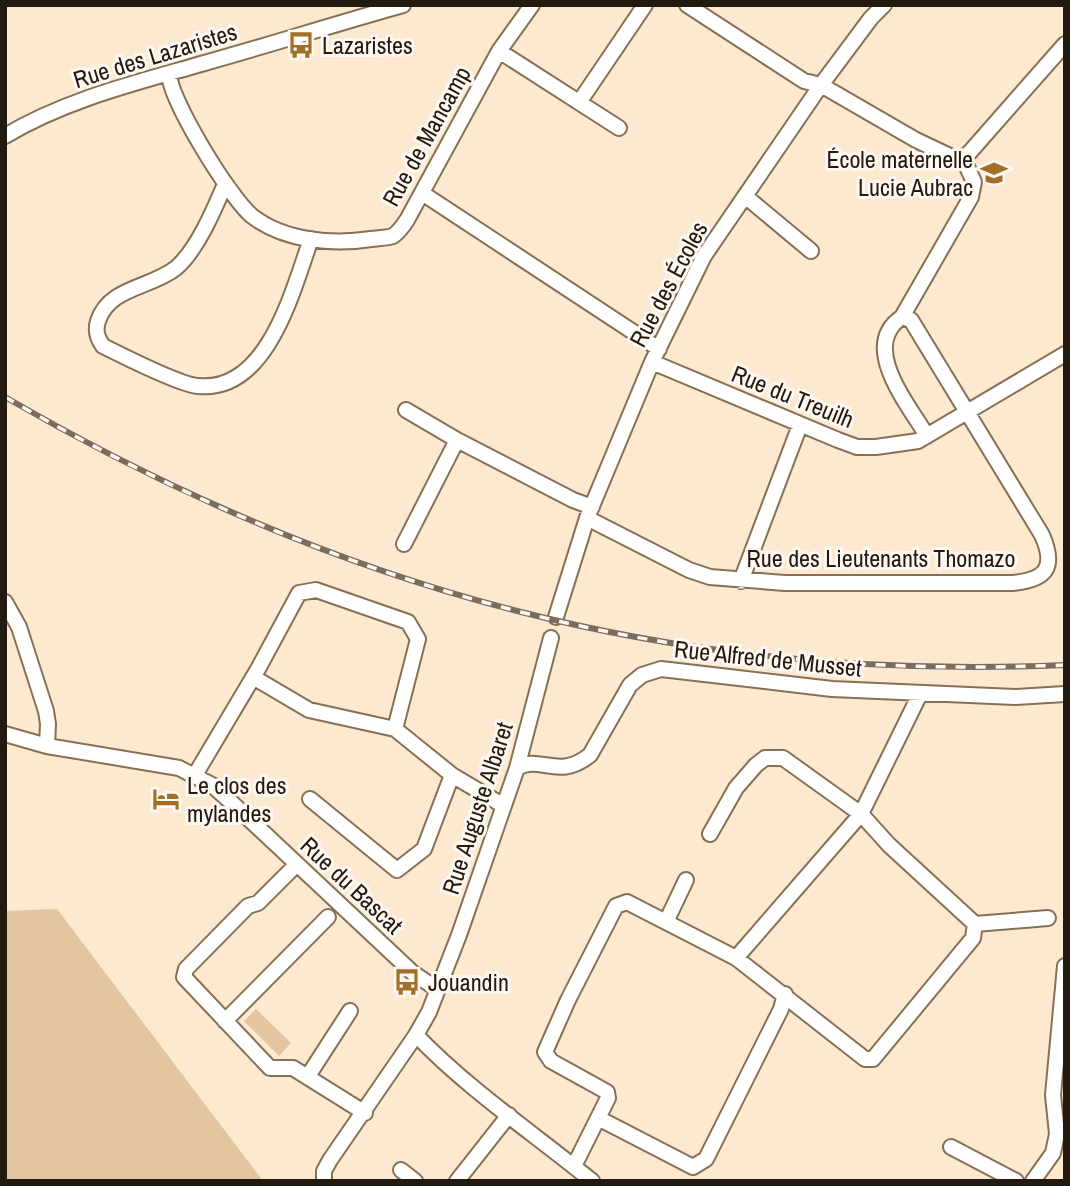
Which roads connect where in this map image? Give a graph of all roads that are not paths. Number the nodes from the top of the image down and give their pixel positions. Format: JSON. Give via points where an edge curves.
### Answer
{"nodes":[{"id":1,"x":403,"y":5,"type":"edge"},
{"id":2,"x":533,"y":5,"type":"edge"},
{"id":3,"x":645,"y":5,"type":"edge"},
{"id":4,"x":687,"y":5,"type":"edge"},
{"id":5,"x":884,"y":5,"type":"edge"},
{"id":6,"x":1065,"y":44,"type":"edge"},
{"id":7,"x":499,"y":51,"type":"junction"},
{"id":8,"x":169,"y":73,"type":"junction"},
{"id":9,"x":821,"y":85,"type":"junction"},
{"id":10,"x":580,"y":102,"type":"junction"},
{"id":11,"x":620,"y":128,"type":"dead end"},
{"id":12,"x":5,"y":136,"type":"edge"},
{"id":13,"x":963,"y":158,"type":"junction"},
{"id":14,"x":226,"y":184,"type":"junction"},
{"id":15,"x":422,"y":193,"type":"junction"},
{"id":16,"x":745,"y":196,"type":"junction"},
{"id":17,"x":311,"y":239,"type":"junction"},
{"id":18,"x":811,"y":251,"type":"dead end"},
{"id":19,"x":902,"y":317,"type":"junction"},
{"id":20,"x":659,"y":349,"type":"junction"},
{"id":21,"x":1065,"y":354,"type":"edge"},
{"id":22,"x":652,"y":362,"type":"junction"},
{"id":23,"x":406,"y":410,"type":"dead end"},
{"id":24,"x":967,"y":413,"type":"junction"},
{"id":25,"x":800,"y":425,"type":"junction"},
{"id":26,"x":927,"y":436,"type":"junction"},
{"id":27,"x":457,"y":440,"type":"junction"},
{"id":28,"x":590,"y":512,"type":"junction"},
{"id":29,"x":404,"y":544,"type":"dead end"},
{"id":30,"x":741,"y":581,"type":"junction"},
{"id":31,"x":5,"y":602,"type":"edge"},
{"id":32,"x":556,"y":617,"type":"dead end"},
{"id":33,"x":551,"y":638,"type":"dead end"},
{"id":34,"x":253,"y":677,"type":"junction"},
{"id":35,"x":920,"y":694,"type":"junction"},
{"id":36,"x":1065,"y":694,"type":"edge"},
{"id":37,"x":395,"y":729,"type":"junction"},
{"id":38,"x":5,"y":734,"type":"edge"},
{"id":39,"x":47,"y":746,"type":"junction"},
{"id":40,"x":517,"y":768,"type":"junction"},
{"id":41,"x":195,"y":775,"type":"junction"},
{"id":42,"x":453,"y":775,"type":"junction"},
{"id":43,"x":310,"y":799,"type":"dead end"},
{"id":44,"x":504,"y":806,"type":"junction"},
{"id":45,"x":861,"y":814,"type":"junction"},
{"id":46,"x":710,"y":834,"type":"dead end"},
{"id":47,"x":297,"y":864,"type":"junction"},
{"id":48,"x":687,"y":880,"type":"dead end"},
{"id":49,"x":328,"y":917,"type":"dead end"},
{"id":50,"x":1048,"y":918,"type":"dead end"},
{"id":51,"x":666,"y":922,"type":"junction"},
{"id":52,"x":975,"y":924,"type":"junction"},
{"id":53,"x":737,"y":958,"type":"junction"},
{"id":54,"x":1065,"y":966,"type":"edge"},
{"id":55,"x":437,"y":989,"type":"junction"},
{"id":56,"x":785,"y":994,"type":"junction"},
{"id":57,"x":350,"y":1011,"type":"dead end"},
{"id":58,"x":225,"y":1021,"type":"junction"},
{"id":59,"x":416,"y":1035,"type":"junction"},
{"id":60,"x":308,"y":1076,"type":"junction"},
{"id":61,"x":365,"y":1113,"type":"junction"},
{"id":62,"x":509,"y":1115,"type":"junction"},
{"id":63,"x":597,"y":1118,"type":"junction"},
{"id":64,"x":1061,"y":1136,"type":"edge"},
{"id":65,"x":951,"y":1147,"type":"dead end"},
{"id":66,"x":1059,"y":1156,"type":"edge"},
{"id":67,"x":573,"y":1166,"type":"junction"},
{"id":68,"x":401,"y":1170,"type":"dead end"},
{"id":69,"x":324,"y":1181,"type":"edge"},
{"id":70,"x":415,"y":1181,"type":"edge"},
{"id":71,"x":457,"y":1181,"type":"edge"},
{"id":72,"x":592,"y":1181,"type":"edge"},
{"id":73,"x":1016,"y":1181,"type":"edge"},
{"id":74,"x":1033,"y":1181,"type":"edge"}],
"edges":[{"from":1,"to":8,"type":"street","name":"Rue des Lazaristes"},
{"from":2,"to":7,"type":"street","name":"Rue de Mancamp"},
{"from":3,"to":10,"type":"street"},
{"from":4,"to":9,"type":"street","via":[[804,81]]},
{"from":5,"to":9,"type":"street","name":"Rue des Écoles"},
{"from":6,"to":13,"type":"street"},
{"from":7,"to":10,"type":"street"},
{"from":7,"to":15,"type":"street","name":"Rue de Mancamp"},
{"from":8,"to":12,"type":"street","name":"Rue des Lazaristes","via":[[60,108]]},
{"from":8,"to":14,"type":"street","name":"Rue de Mancamp","via":[[172,91]]},
{"from":9,"to":13,"type":"street","via":[[916,141]]},
{"from":9,"to":16,"type":"street","name":"Rue des Écoles"},
{"from":10,"to":11,"type":"street"},
{"from":13,"to":19,"type":"street","via":[[974,182],[971,197]]},
{"from":14,"to":17,"type":"street","name":"Rue de Mancamp","via":[[254,217]]},
{"from":14,"to":17,"type":"street","via":[[188,255],[176,268],[108,302],[97,327],[103,346],[194,386],[232,379],[263,353],[275,335]]},
{"from":15,"to":17,"type":"street","name":"Rue de Mancamp","via":[[408,220],[391,236],[354,242]]},
{"from":15,"to":20,"type":"street"},
{"from":16,"to":18,"type":"street"},
{"from":16,"to":20,"type":"street","name":"Rue des Écoles","via":[[704,256]]},
{"from":19,"to":24,"type":"street","via":[[911,320]]},
{"from":19,"to":26,"type":"street","via":[[885,334],[884,356]]},
{"from":20,"to":22,"type":"street","name":"Rue des Écoles"},
{"from":21,"to":24,"type":"street","name":"Rue du Treuilh"},
{"from":22,"to":25,"type":"street","name":"Rue du Treuilh"},
{"from":22,"to":28,"type":"street","name":"Rue des Écoles"},
{"from":23,"to":27,"type":"street","name":"Rue des Lieutenants Thomazo"},
{"from":24,"to":26,"type":"street","name":"Rue du Treuilh"},
{"from":24,"to":30,"type":"street","name":"Rue des Lieutenants Thomazo","via":[[1046,545],[1050,554],[1040,576],[1013,583]]},
{"from":25,"to":26,"type":"street","name":"Rue du Treuilh","via":[[857,447],[918,441]]},
{"from":25,"to":30,"type":"street"},
{"from":27,"to":28,"type":"street","name":"Rue des Lieutenants Thomazo"},
{"from":27,"to":29,"type":"street"},
{"from":28,"to":30,"type":"street","name":"Rue des Lieutenants Thomazo","via":[[689,570]]},
{"from":28,"to":32,"type":"street","name":"Rue des Écoles"},
{"from":31,"to":39,"type":"street","via":[[19,626],[46,711]]},
{"from":33,"to":40,"type":"street","name":"Rue Auguste Albaret"},
{"from":34,"to":37,"type":"street","via":[[309,710]]},
{"from":34,"to":37,"type":"street","via":[[299,593],[316,590],[408,622],[418,639]]},
{"from":34,"to":41,"type":"street"},
{"from":35,"to":36,"type":"street","name":"Rue Alfred de Musset"},
{"from":35,"to":40,"type":"street","name":"Rue Alfred de Musset","via":[[661,669],[630,685],[590,755],[579,763],[568,768],[531,764]]},
{"from":35,"to":45,"type":"street"},
{"from":37,"to":42,"type":"street"},
{"from":38,"to":39,"type":"street","name":"Rue du Bascat"},
{"from":39,"to":41,"type":"street","name":"Rue du Bascat","via":[[162,764]]},
{"from":40,"to":44,"type":"street","name":"Rue Auguste Albaret"},
{"from":41,"to":47,"type":"street","name":"Rue du Bascat","via":[[212,785]]},
{"from":42,"to":43,"type":"street","via":[[424,849],[397,870]]},
{"from":42,"to":44,"type":"street"},
{"from":44,"to":55,"type":"street","name":"Rue Auguste Albaret"},
{"from":45,"to":46,"type":"street","via":[[783,758],[774,757],[760,761],[736,788]]},
{"from":45,"to":52,"type":"street"},
{"from":45,"to":53,"type":"street"},
{"from":47,"to":55,"type":"street","name":"Rue du Bascat","via":[[413,973]]},
{"from":47,"to":58,"type":"street","via":[[186,970],[187,982]]},
{"from":48,"to":51,"type":"street"},
{"from":49,"to":58,"type":"street"},
{"from":50,"to":52,"type":"street"},
{"from":51,"to":53,"type":"street"},
{"from":51,"to":63,"type":"street","via":[[627,902],[616,906],[545,1052],[551,1061],[607,1092]]},
{"from":52,"to":56,"type":"street","via":[[973,938],[873,1059],[866,1059]]},
{"from":53,"to":56,"type":"street"},
{"from":54,"to":64,"type":"street","via":[[1053,1095]]},
{"from":55,"to":59,"type":"street","name":"Rue Auguste Albaret"},
{"from":56,"to":63,"type":"street","via":[[706,1159],[693,1167]]},
{"from":57,"to":60,"type":"street"},
{"from":58,"to":60,"type":"street","via":[[270,1068],[293,1068]]},
{"from":59,"to":61,"type":"street","name":"Rue Auguste Albaret"},
{"from":59,"to":62,"type":"street"},
{"from":60,"to":61,"type":"street"},
{"from":61,"to":69,"type":"street","name":"Rue Auguste Albaret","via":[[330,1160]]},
{"from":62,"to":67,"type":"street"},
{"from":62,"to":71,"type":"street"},
{"from":63,"to":67,"type":"street"},
{"from":64,"to":66,"type":"street"},
{"from":65,"to":73,"type":"street"},
{"from":66,"to":74,"type":"street"},
{"from":67,"to":72,"type":"street"},
{"from":68,"to":70,"type":"street"}]}
